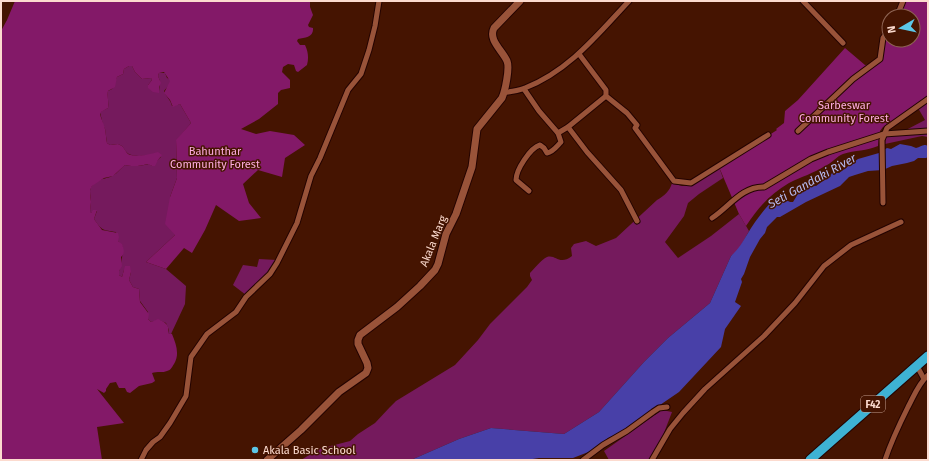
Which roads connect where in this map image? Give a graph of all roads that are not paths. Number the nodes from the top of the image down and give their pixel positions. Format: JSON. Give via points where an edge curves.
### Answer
{"nodes":[{"id":1,"x":378,"y":1,"type":"edge"},
{"id":2,"x":520,"y":1,"type":"edge"},
{"id":3,"x":629,"y":1,"type":"edge"},
{"id":4,"x":803,"y":1,"type":"edge"},
{"id":5,"x":843,"y":43,"type":"dead end"},
{"id":6,"x":882,"y":48,"type":"edge"},
{"id":7,"x":579,"y":54,"type":"junction"},
{"id":8,"x":524,"y":89,"type":"junction"},
{"id":9,"x":504,"y":93,"type":"junction"},
{"id":10,"x":606,"y":96,"type":"junction"},
{"id":11,"x":928,"y":99,"type":"edge"},
{"id":12,"x":568,"y":126,"type":"junction"},
{"id":13,"x":798,"y":131,"type":"dead end"},
{"id":14,"x":928,"y":131,"type":"edge"},
{"id":15,"x":558,"y":133,"type":"junction"},
{"id":16,"x":768,"y":135,"type":"dead end"},
{"id":17,"x":883,"y":137,"type":"junction"},
{"id":18,"x":529,"y":191,"type":"dead end"},
{"id":19,"x":884,"y":203,"type":"dead end"},
{"id":20,"x":712,"y":218,"type":"dead end"},
{"id":21,"x":637,"y":221,"type":"dead end"},
{"id":22,"x":901,"y":222,"type":"dead end"},
{"id":23,"x":928,"y":356,"type":"edge"},
{"id":24,"x":917,"y":366,"type":"junction"},
{"id":25,"x":926,"y":377,"type":"edge"},
{"id":26,"x":667,"y":407,"type":"dead end"},
{"id":27,"x":141,"y":460,"type":"edge"},
{"id":28,"x":267,"y":460,"type":"edge"},
{"id":29,"x":583,"y":460,"type":"edge"},
{"id":30,"x":652,"y":460,"type":"edge"},
{"id":31,"x":810,"y":460,"type":"edge"},
{"id":32,"x":886,"y":460,"type":"edge"}],
"edges":[{"from":1,"to":27,"type":"street","via":[[371,44],[361,74],[348,90],[311,176],[297,222],[277,263],[236,312],[207,334],[191,357],[186,396],[170,423],[146,450]]},
{"from":2,"to":9,"type":"main road","name":"Akala Marg","via":[[492,31],[493,39],[508,62]]},
{"from":3,"to":7,"type":"street"},
{"from":4,"to":5,"type":"street"},
{"from":6,"to":13,"type":"street","via":[[880,59],[853,79]]},
{"from":7,"to":8,"type":"street","via":[[554,73]]},
{"from":7,"to":10,"type":"street","via":[[606,90]]},
{"from":8,"to":9,"type":"street"},
{"from":8,"to":15,"type":"street"},
{"from":9,"to":28,"type":"main road","name":"Akala Marg","via":[[477,130],[474,161],[435,270],[397,307],[360,335],[358,344],[367,363],[366,373],[339,392]]},
{"from":10,"to":12,"type":"street"},
{"from":10,"to":16,"type":"street","via":[[627,113],[674,181],[691,183]]},
{"from":11,"to":17,"type":"street","via":[[886,128]]},
{"from":12,"to":15,"type":"street"},
{"from":12,"to":21,"type":"street","via":[[621,190]]},
{"from":14,"to":17,"type":"street"},
{"from":15,"to":18,"type":"street","via":[[561,142],[551,152],[547,153],[540,145],[527,155],[516,180]]},
{"from":17,"to":19,"type":"street"},
{"from":17,"to":20,"type":"street","via":[[812,159],[764,187],[742,193]]},
{"from":22,"to":30,"type":"street","via":[[851,245],[824,266],[795,303],[764,336],[683,412]]},
{"from":23,"to":24,"type":"highway","number":"F42"},
{"from":24,"to":25,"type":"street"},
{"from":24,"to":31,"type":"highway","number":"F42"},
{"from":25,"to":32,"type":"street","via":[[912,397]]},
{"from":26,"to":29,"type":"street","via":[[652,412]]}]}
